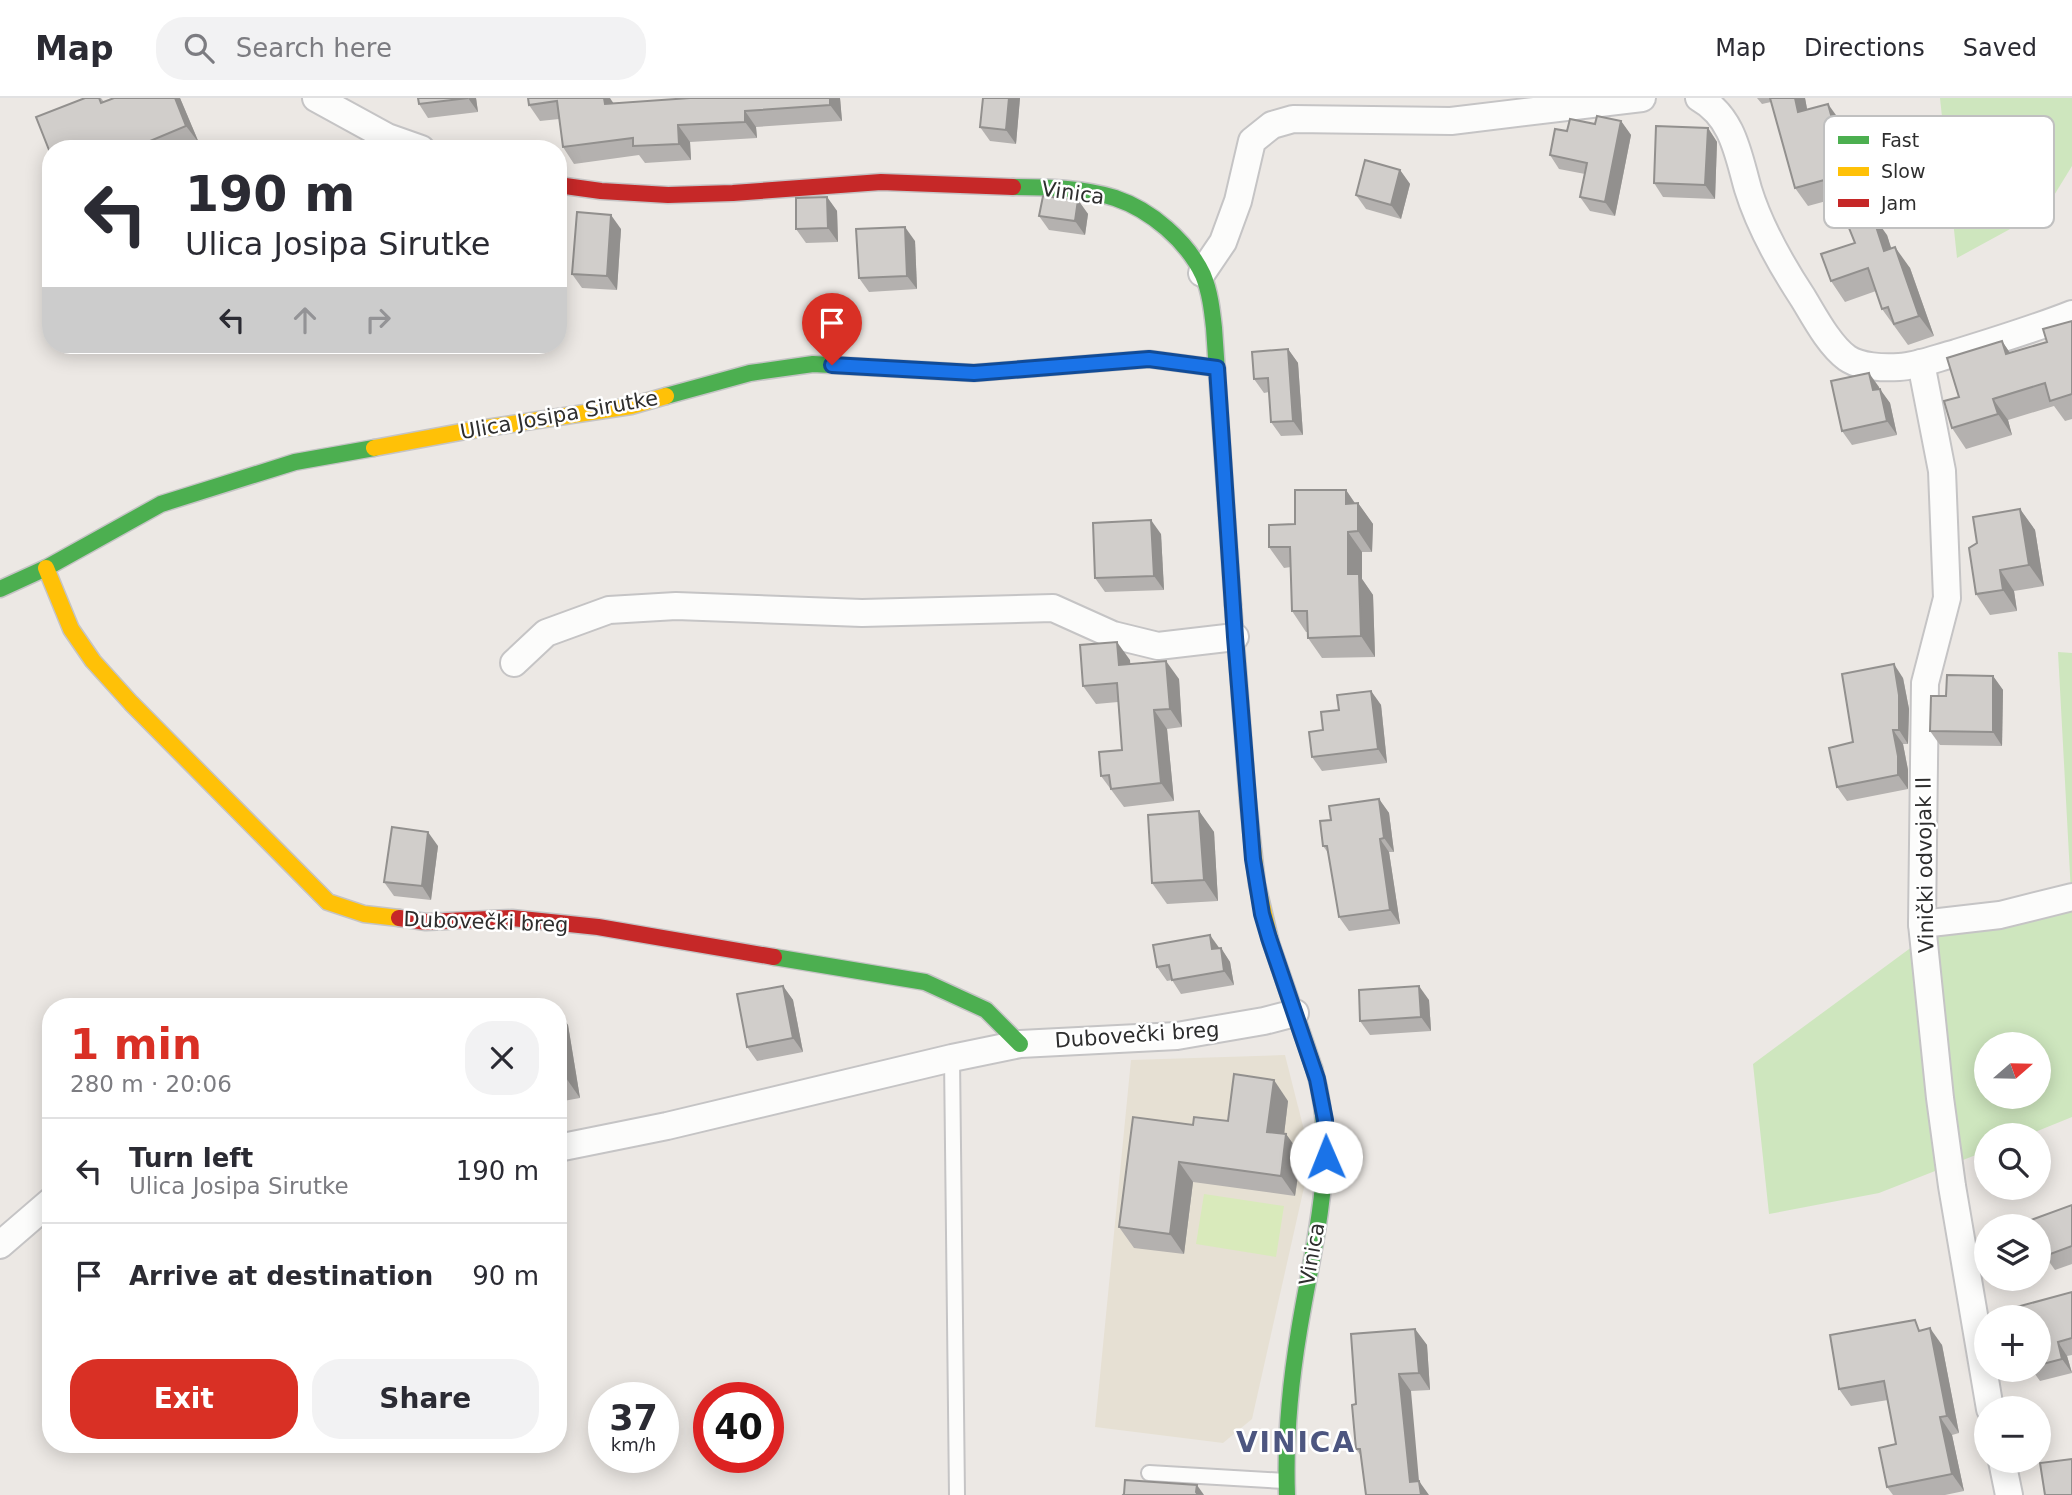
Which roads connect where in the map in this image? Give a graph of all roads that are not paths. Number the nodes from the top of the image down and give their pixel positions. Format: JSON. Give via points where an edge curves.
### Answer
{"nodes":[{"id":1,"x":316,"y":98,"type":"edge"},
{"id":2,"x":1642,"y":98,"type":"edge"},
{"id":3,"x":1699,"y":98,"type":"edge"},
{"id":4,"x":396,"y":140,"type":"edge"},
{"id":5,"x":567,"y":187,"type":"edge"},
{"id":6,"x":1202,"y":273,"type":"junction"},
{"id":7,"x":2072,"y":314,"type":"edge"},
{"id":8,"x":1921,"y":363,"type":"junction"},
{"id":9,"x":1217,"y":368,"type":"junction"},
{"id":10,"x":46,"y":568,"type":"junction"},
{"id":11,"x":0,"y":589,"type":"edge"},
{"id":12,"x":1235,"y":637,"type":"junction"},
{"id":13,"x":514,"y":663,"type":"dead end"},
{"id":14,"x":2072,"y":897,"type":"edge"},
{"id":15,"x":1922,"y":923,"type":"junction"},
{"id":16,"x":1295,"y":1013,"type":"junction"},
{"id":17,"x":1020,"y":1044,"type":"junction"},
{"id":18,"x":952,"y":1058,"type":"junction"},
{"id":19,"x":567,"y":1146,"type":"edge"},
{"id":20,"x":42,"y":1209,"type":"edge"},
{"id":21,"x":0,"y":1245,"type":"edge"},
{"id":22,"x":1988,"y":1396,"type":"edge"},
{"id":23,"x":2004,"y":1473,"type":"edge"},
{"id":24,"x":1149,"y":1474,"type":"dead end"},
{"id":25,"x":1287,"y":1488,"type":"edge"},
{"id":26,"x":957,"y":1495,"type":"edge"},
{"id":27,"x":2009,"y":1495,"type":"edge"}],
"edges":[{"from":1,"to":4,"type":"street"},
{"from":2,"to":6,"type":"street","via":[[1451,121],[1293,119],[1272,125],[1252,141],[1223,242]]},
{"from":3,"to":8,"type":"street","via":[[1722,116],[1731,131],[1754,210],[1788,277],[1829,339],[1847,358],[1869,366]]},
{"from":5,"to":6,"type":"street","name":"Vinica","via":[[730,194],[883,182],[1095,194],[1128,203],[1157,221]]},
{"from":6,"to":9,"type":"street","name":"Vinica","via":[[1210,295]]},
{"from":7,"to":8,"type":"street"},
{"from":8,"to":15,"type":"street","name":"Vinički odvojak II","via":[[1942,471],[1947,598],[1925,683]]},
{"from":9,"to":10,"type":"street","name":"Ulica Josipa Sirutke","via":[[1149,359],[974,373],[813,363],[750,373],[631,406],[295,462],[161,503]]},
{"from":9,"to":12,"type":"street","name":"Vinica"},
{"from":10,"to":11,"type":"street","name":"Ulica Josipa Sirutke"},
{"from":10,"to":17,"type":"street","name":"Dubovečki breg","via":[[71,629],[93,661],[328,902],[364,914],[426,922],[512,918],[598,927],[925,982],[986,1010]]},
{"from":12,"to":13,"type":"street","via":[[1158,646],[1113,635],[1053,608],[862,613],[676,606],[609,610],[546,632]]},
{"from":12,"to":16,"type":"street","name":"Vinica","via":[[1259,900]]},
{"from":14,"to":15,"type":"street","via":[[2000,915]]},
{"from":15,"to":22,"type":"street","name":"Vinički odvojak II","via":[[1941,1111]]},
{"from":16,"to":17,"type":"street","name":"Dubovečki breg","via":[[1177,1036]]},
{"from":16,"to":25,"type":"street","name":"Vinica","via":[[1317,1079],[1326,1157],[1296,1344]]},
{"from":17,"to":18,"type":"street","name":"Dubovečki breg"},
{"from":18,"to":19,"type":"street","name":"Dubovečki breg"},
{"from":18,"to":26,"type":"lane"},
{"from":20,"to":21,"type":"street"},
{"from":23,"to":27,"type":"street"},
{"from":24,"to":25,"type":"lane"}]}
